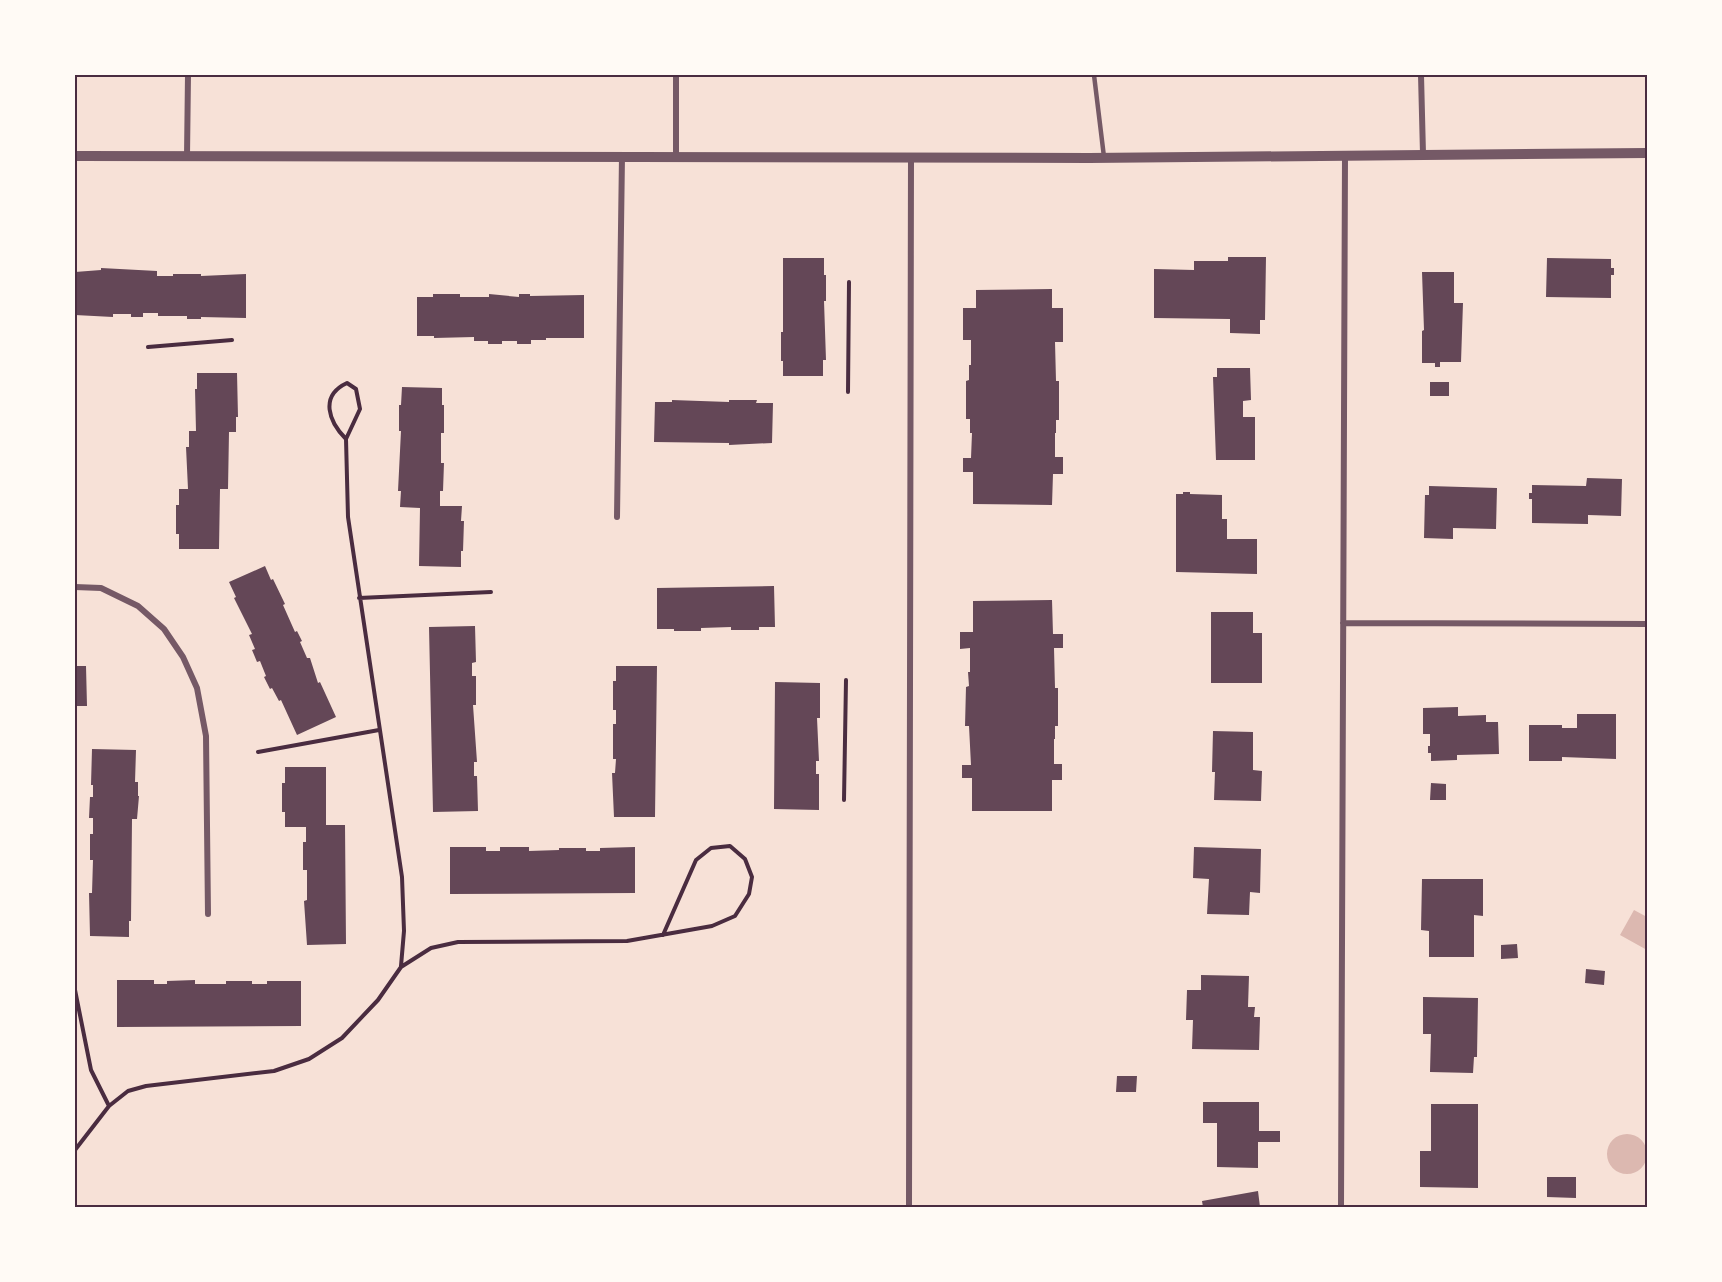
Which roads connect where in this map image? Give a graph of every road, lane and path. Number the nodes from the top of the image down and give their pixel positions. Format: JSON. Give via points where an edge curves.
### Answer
{"nodes":[{"id":1,"x":188,"y":75,"type":"edge"},
{"id":2,"x":676,"y":75,"type":"edge"},
{"id":3,"x":1094,"y":75,"type":"edge"},
{"id":4,"x":1421,"y":75,"type":"edge"},
{"id":5,"x":1647,"y":153,"type":"edge"},
{"id":6,"x":1423,"y":154,"type":"junction"},
{"id":7,"x":1345,"y":155,"type":"junction"},
{"id":8,"x":75,"y":156,"type":"edge"},
{"id":9,"x":187,"y":156,"type":"junction"},
{"id":10,"x":622,"y":156,"type":"junction"},
{"id":11,"x":676,"y":156,"type":"junction"},
{"id":12,"x":911,"y":157,"type":"junction"},
{"id":13,"x":1104,"y":157,"type":"junction"},
{"id":14,"x":849,"y":282,"type":"dead end"},
{"id":15,"x":232,"y":340,"type":"dead end"},
{"id":16,"x":148,"y":347,"type":"dead end"},
{"id":17,"x":848,"y":392,"type":"dead end"},
{"id":18,"x":346,"y":439,"type":"junction"},
{"id":19,"x":617,"y":516,"type":"dead end"},
{"id":20,"x":75,"y":587,"type":"edge"},
{"id":21,"x":491,"y":592,"type":"dead end"},
{"id":22,"x":359,"y":598,"type":"junction"},
{"id":23,"x":1343,"y":623,"type":"junction"},
{"id":24,"x":1647,"y":624,"type":"edge"},
{"id":25,"x":846,"y":680,"type":"dead end"},
{"id":26,"x":379,"y":730,"type":"junction"},
{"id":27,"x":258,"y":752,"type":"dead end"},
{"id":28,"x":844,"y":800,"type":"dead end"},
{"id":29,"x":208,"y":914,"type":"dead end"},
{"id":30,"x":663,"y":935,"type":"junction"},
{"id":31,"x":401,"y":967,"type":"junction"},
{"id":32,"x":75,"y":990,"type":"edge"},
{"id":33,"x":110,"y":1106,"type":"junction"},
{"id":34,"x":75,"y":1150,"type":"edge"},
{"id":35,"x":909,"y":1207,"type":"edge"},
{"id":36,"x":1341,"y":1207,"type":"edge"}],
"edges":[{"from":1,"to":9,"type":"street"},
{"from":2,"to":11,"type":"street"},
{"from":3,"to":13,"type":"lane"},
{"from":4,"to":6,"type":"street"},
{"from":5,"to":6,"type":"street"},
{"from":6,"to":7,"type":"street"},
{"from":7,"to":13,"type":"street"},
{"from":7,"to":23,"type":"street"},
{"from":8,"to":9,"type":"street"},
{"from":9,"to":10,"type":"street"},
{"from":10,"to":11,"type":"street"},
{"from":10,"to":19,"type":"street"},
{"from":11,"to":12,"type":"street"},
{"from":12,"to":13,"type":"street"},
{"from":12,"to":35,"type":"street"},
{"from":14,"to":17,"type":"path"},
{"from":15,"to":16,"type":"path"},
{"from":18,"to":18,"type":"path","via":[[360,409],[356,388],[347,382],[332,397],[330,414],[335,428]]},
{"from":18,"to":22,"type":"path","via":[[348,516]]},
{"from":20,"to":29,"type":"street","via":[[101,588],[138,606],[165,629],[197,688],[206,736]]},
{"from":21,"to":22,"type":"path"},
{"from":22,"to":26,"type":"path"},
{"from":23,"to":24,"type":"street"},
{"from":23,"to":36,"type":"street"},
{"from":25,"to":28,"type":"path"},
{"from":26,"to":27,"type":"path"},
{"from":26,"to":31,"type":"path","via":[[402,877],[405,932]]},
{"from":30,"to":30,"type":"path","via":[[712,926],[735,916],[749,894],[752,877],[745,859],[730,846],[711,848],[696,860]]},
{"from":30,"to":31,"type":"path","via":[[627,941],[458,942],[431,948]]},
{"from":31,"to":33,"type":"path","via":[[378,1000],[342,1038],[309,1059],[274,1071],[146,1086],[128,1091]]},
{"from":32,"to":33,"type":"path","via":[[91,1070]]},
{"from":33,"to":34,"type":"path"}]}
